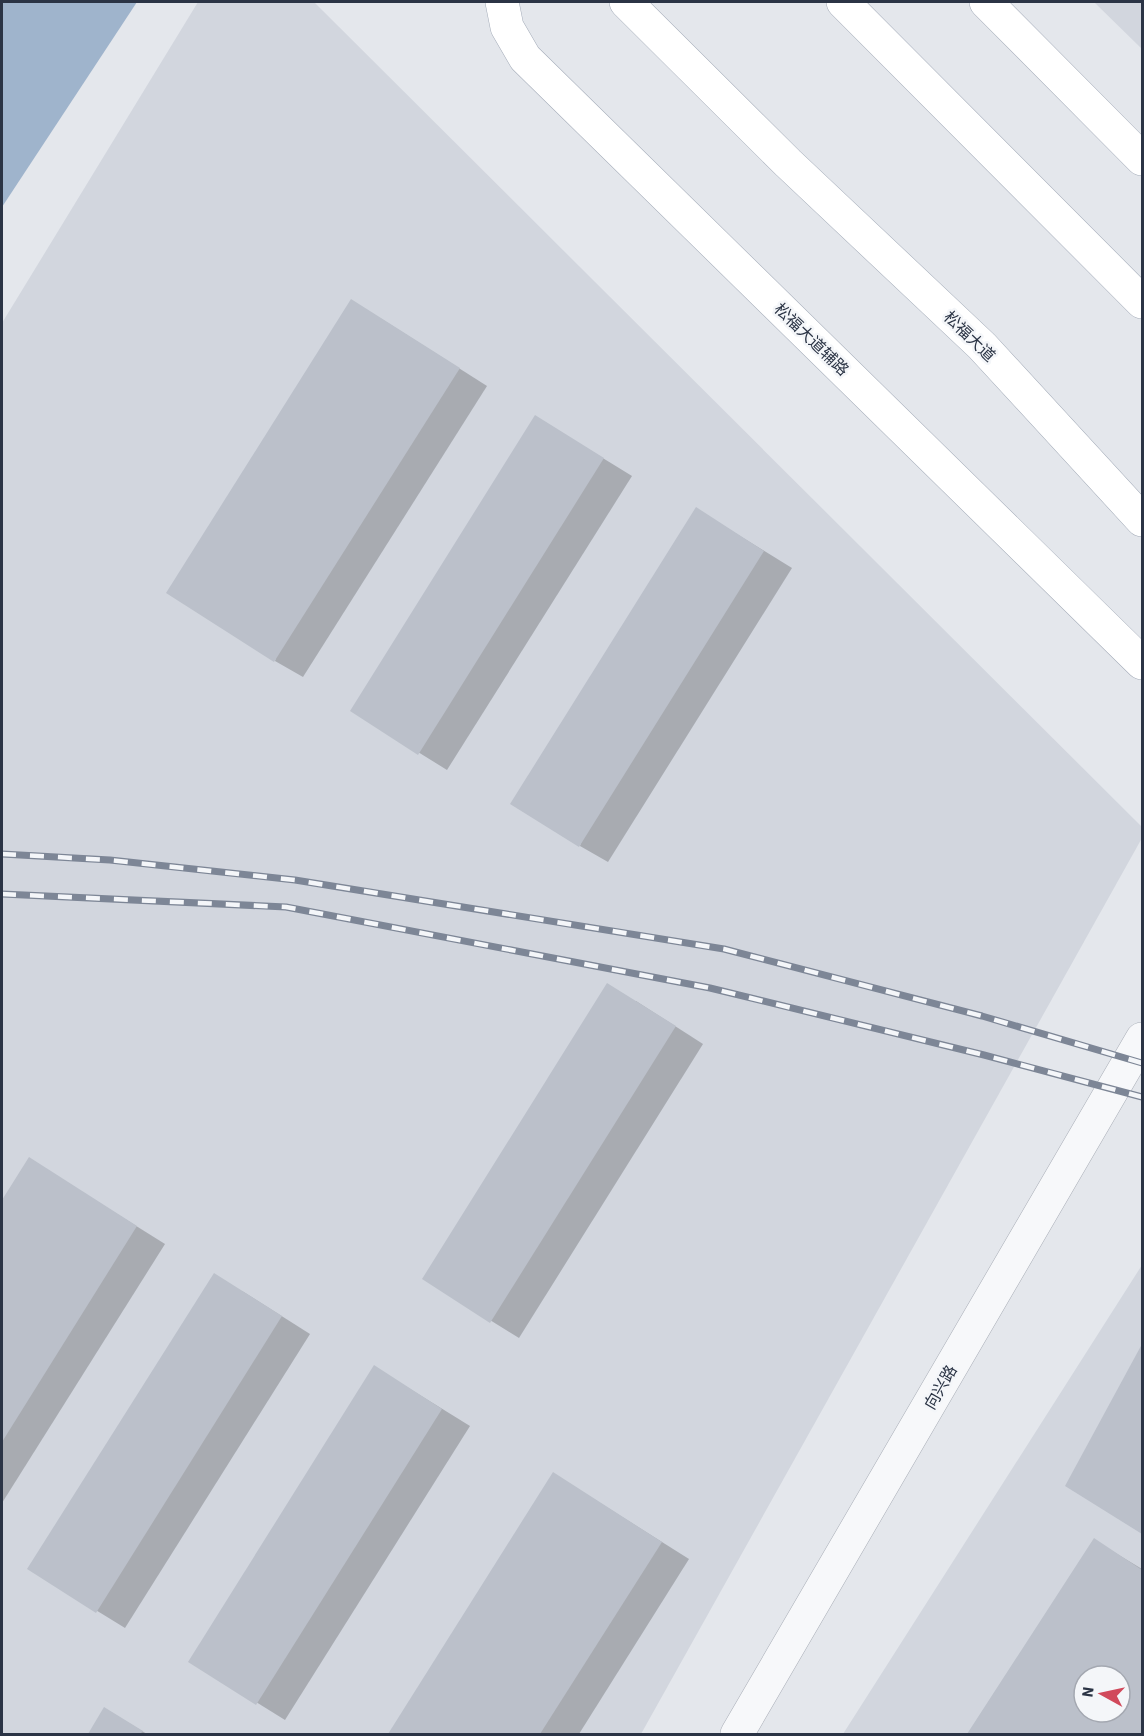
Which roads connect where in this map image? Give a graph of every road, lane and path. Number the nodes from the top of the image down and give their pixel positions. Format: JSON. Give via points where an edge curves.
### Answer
{"nodes":[{"id":1,"x":502,"y":2,"type":"edge"},
{"id":2,"x":626,"y":2,"type":"edge"},
{"id":3,"x":843,"y":2,"type":"edge"},
{"id":4,"x":986,"y":2,"type":"edge"},
{"id":5,"x":1143,"y":159,"type":"edge"},
{"id":6,"x":1143,"y":302,"type":"edge"},
{"id":7,"x":1143,"y":519,"type":"edge"},
{"id":8,"x":1143,"y":663,"type":"edge"},
{"id":9,"x":1143,"y":1039,"type":"edge"},
{"id":10,"x":737,"y":1734,"type":"edge"}],
"edges":[{"from":1,"to":8,"type":"main road","name":"松福大道辅路","via":[[507,27],[525,58]]},
{"from":2,"to":7,"type":"main road","name":"松福大道","via":[[788,163],[982,346]]},
{"from":3,"to":6,"type":"main road"},
{"from":4,"to":5,"type":"main road"},
{"from":9,"to":10,"type":"street","name":"向兴路"}]}
